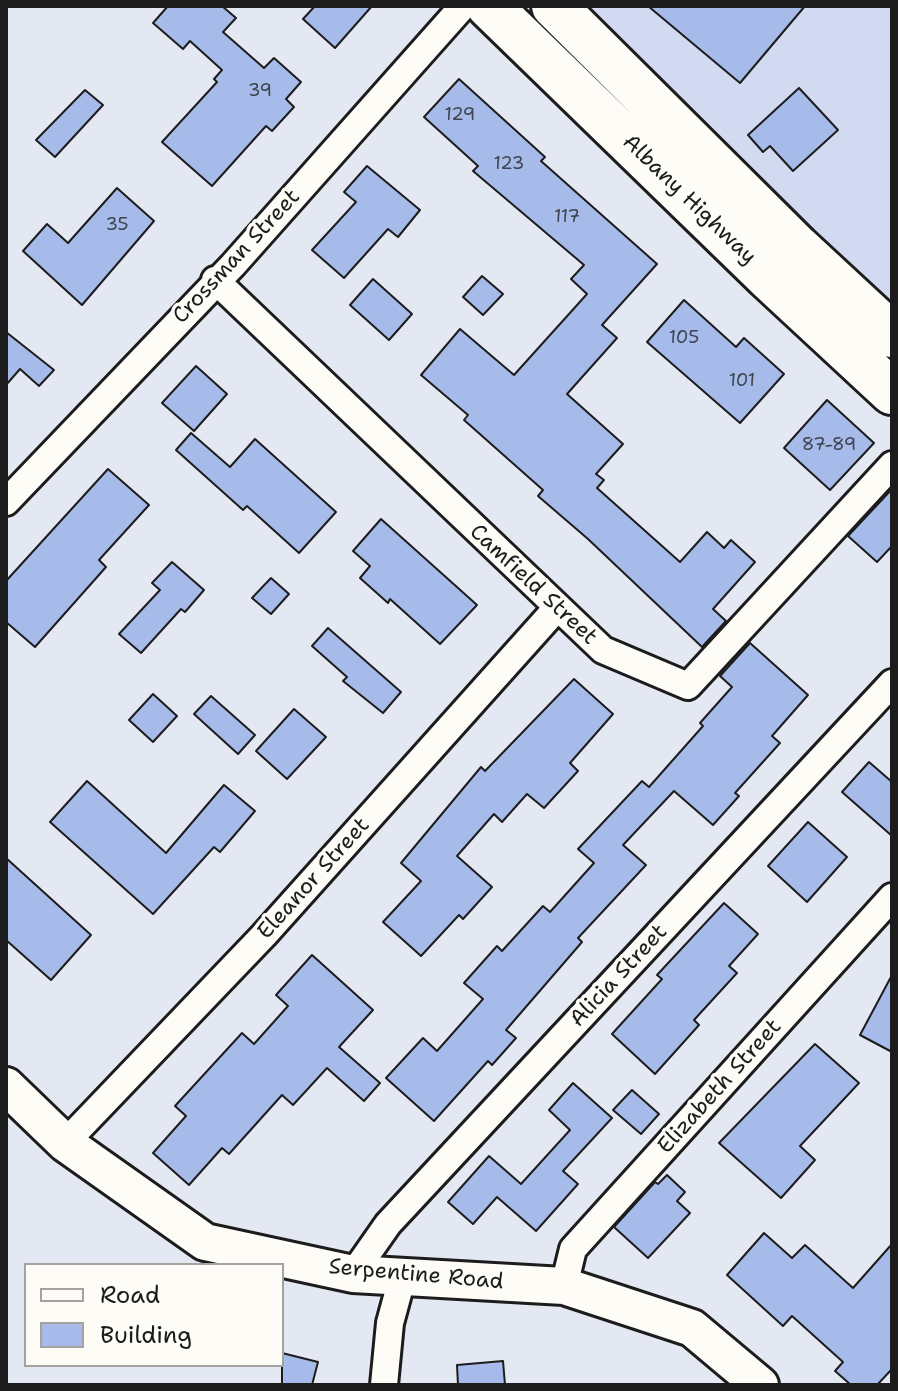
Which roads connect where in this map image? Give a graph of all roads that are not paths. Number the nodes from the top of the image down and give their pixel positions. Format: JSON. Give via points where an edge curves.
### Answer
{"nodes":[{"id":1,"x":463,"y":6,"type":"edge"},
{"id":2,"x":489,"y":6,"type":"edge"},
{"id":3,"x":554,"y":6,"type":"edge"},
{"id":4,"x":782,"y":262,"type":"junction"},
{"id":5,"x":215,"y":280,"type":"junction"},
{"id":6,"x":892,"y":335,"type":"edge"},
{"id":7,"x":892,"y":392,"type":"edge"},
{"id":8,"x":892,"y":465,"type":"edge"},
{"id":9,"x":6,"y":502,"type":"edge"},
{"id":10,"x":556,"y":609,"type":"junction"},
{"id":11,"x":892,"y":683,"type":"edge"},
{"id":12,"x":892,"y":897,"type":"edge"},
{"id":13,"x":6,"y":1086,"type":"edge"},
{"id":14,"x":65,"y":1143,"type":"junction"},
{"id":15,"x":353,"y":1274,"type":"junction"},
{"id":16,"x":403,"y":1275,"type":"junction"},
{"id":17,"x":564,"y":1286,"type":"junction"},
{"id":18,"x":384,"y":1385,"type":"edge"},
{"id":19,"x":760,"y":1385,"type":"edge"}],
"edges":[{"from":1,"to":5,"type":"street","name":"Crossman Street"},
{"from":2,"to":4,"type":"highway","name":"Albany Highway"},
{"from":3,"to":4,"type":"highway","name":"Albany Highway"},
{"from":4,"to":6,"type":"highway","name":"Albany Highway"},
{"from":4,"to":7,"type":"highway","name":"Albany Highway"},
{"from":5,"to":9,"type":"street","name":"Crossman Street"},
{"from":5,"to":10,"type":"street","name":"Camfield Street"},
{"from":8,"to":10,"type":"street","name":"Camfield Street","via":[[688,686],[603,650]]},
{"from":10,"to":14,"type":"street","name":"Eleanor Street","via":[[264,935]]},
{"from":11,"to":15,"type":"street","name":"Alicia Street","via":[[388,1224]]},
{"from":12,"to":17,"type":"street","name":"Elizabeth Street","via":[[573,1249]]},
{"from":13,"to":14,"type":"street","name":"Serpentine Road"},
{"from":14,"to":15,"type":"street","name":"Serpentine Road","via":[[205,1242]]},
{"from":15,"to":16,"type":"street","name":"Serpentine Road"},
{"from":16,"to":17,"type":"street","name":"Serpentine Road"},
{"from":16,"to":18,"type":"street","via":[[390,1323]]},
{"from":17,"to":19,"type":"street","name":"Serpentine Road","via":[[692,1328]]}]}
